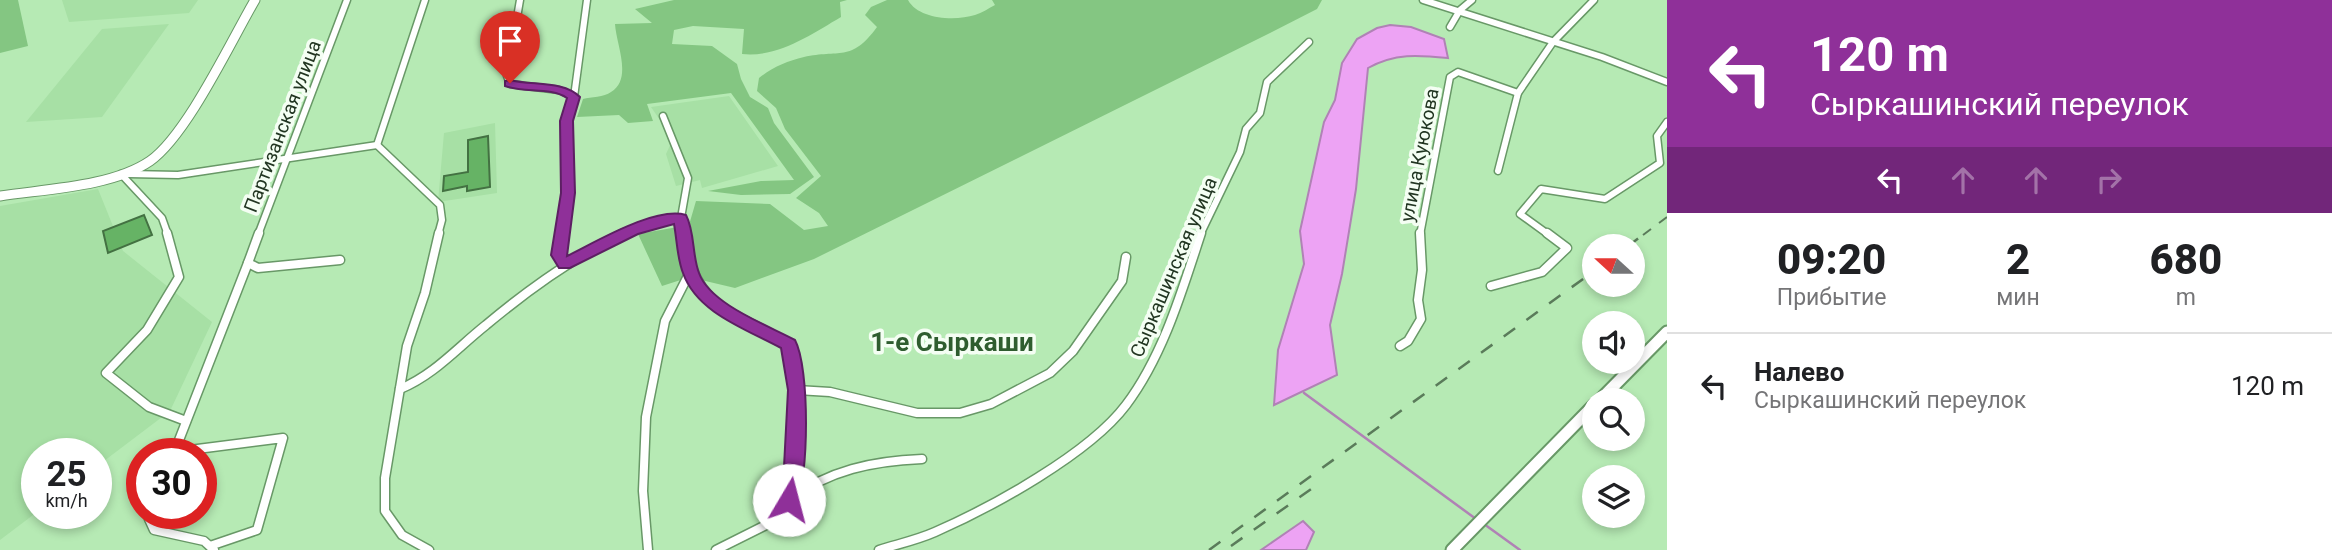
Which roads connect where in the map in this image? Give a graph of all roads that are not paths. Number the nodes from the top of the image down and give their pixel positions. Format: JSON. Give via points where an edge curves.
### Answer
{"nodes":[{"id":1,"x":255,"y":0,"type":"edge"},
{"id":2,"x":347,"y":0,"type":"edge"},
{"id":3,"x":425,"y":0,"type":"edge"},
{"id":4,"x":520,"y":0,"type":"edge"},
{"id":5,"x":587,"y":0,"type":"edge"},
{"id":6,"x":1423,"y":0,"type":"edge"},
{"id":7,"x":1472,"y":0,"type":"edge"},
{"id":8,"x":1594,"y":0,"type":"edge"},
{"id":9,"x":1460,"y":10,"type":"junction"},
{"id":10,"x":1450,"y":27,"type":"dead end"},
{"id":11,"x":1309,"y":42,"type":"dead end"},
{"id":12,"x":1553,"y":42,"type":"junction"},
{"id":13,"x":1667,"y":82,"type":"edge"},
{"id":14,"x":1518,"y":93,"type":"junction"},
{"id":15,"x":574,"y":97,"type":"junction"},
{"id":16,"x":663,"y":116,"type":"dead end"},
{"id":17,"x":1667,"y":122,"type":"edge"},
{"id":18,"x":377,"y":145,"type":"junction"},
{"id":19,"x":290,"y":156,"type":"junction"},
{"id":20,"x":1498,"y":171,"type":"dead end"},
{"id":21,"x":121,"y":174,"type":"junction"},
{"id":22,"x":0,"y":196,"type":"edge"},
{"id":23,"x":681,"y":218,"type":"junction"},
{"id":24,"x":1126,"y":257,"type":"dead end"},
{"id":25,"x":340,"y":260,"type":"dead end"},
{"id":26,"x":248,"y":263,"type":"junction"},
{"id":27,"x":564,"y":264,"type":"junction"},
{"id":28,"x":690,"y":272,"type":"junction"},
{"id":29,"x":1491,"y":286,"type":"dead end"},
{"id":30,"x":1667,"y":332,"type":"edge"},
{"id":31,"x":1400,"y":346,"type":"dead end"},
{"id":32,"x":1611,"y":388,"type":"edge"},
{"id":33,"x":400,"y":389,"type":"junction"},
{"id":34,"x":797,"y":390,"type":"junction"},
{"id":35,"x":1582,"y":417,"type":"edge"},
{"id":36,"x":186,"y":421,"type":"junction"},
{"id":37,"x":180,"y":438,"type":"edge"},
{"id":38,"x":217,"y":447,"type":"edge"},
{"id":39,"x":922,"y":459,"type":"dead end"},
{"id":40,"x":789,"y":500,"type":"junction"},
{"id":41,"x":154,"y":529,"type":"edge"},
{"id":42,"x":212,"y":548,"type":"edge"},
{"id":43,"x":429,"y":550,"type":"edge"},
{"id":44,"x":648,"y":550,"type":"edge"},
{"id":45,"x":716,"y":550,"type":"edge"},
{"id":46,"x":879,"y":550,"type":"edge"},
{"id":47,"x":1452,"y":550,"type":"edge"}],
"edges":[{"from":1,"to":21,"type":"main road","via":[[174,137],[152,160]]},
{"from":2,"to":19,"type":"street","name":"Партизанская улица"},
{"from":3,"to":18,"type":"street"},
{"from":4,"to":15,"type":"street","via":[[507,76],[510,83],[521,88],[564,90]]},
{"from":5,"to":15,"type":"street"},
{"from":6,"to":9,"type":"street"},
{"from":7,"to":9,"type":"street"},
{"from":8,"to":12,"type":"street"},
{"from":9,"to":10,"type":"street"},
{"from":9,"to":12,"type":"street"},
{"from":11,"to":46,"type":"street","name":"Сыркашинская улица","via":[[1267,82],[1260,113],[1246,129],[1240,152],[1202,229],[1154,360],[1125,406],[1088,441],[989,506],[933,533]]},
{"from":12,"to":13,"type":"street"},
{"from":12,"to":14,"type":"street"},
{"from":14,"to":20,"type":"street"},
{"from":14,"to":31,"type":"street","name":"улица Куюкова","via":[[1458,72],[1450,77],[1420,235],[1421,319]]},
{"from":15,"to":27,"type":"street","via":[[566,121],[568,193],[559,255]]},
{"from":16,"to":23,"type":"street","via":[[688,178]]},
{"from":17,"to":29,"type":"street","via":[[1657,136],[1660,163],[1605,199],[1541,189],[1520,214],[1567,248],[1542,272]]},
{"from":18,"to":19,"type":"street"},
{"from":18,"to":33,"type":"street","via":[[440,205],[442,220],[407,346]]},
{"from":19,"to":21,"type":"street","via":[[178,175]]},
{"from":19,"to":26,"type":"street","name":"Партизанская улица"},
{"from":21,"to":22,"type":"main road"},
{"from":21,"to":36,"type":"street","via":[[162,218],[179,277],[147,330],[106,373],[149,407]]},
{"from":23,"to":27,"type":"street","via":[[633,230]]},
{"from":23,"to":28,"type":"street"},
{"from":24,"to":34,"type":"street","via":[[1122,281],[1073,351],[1050,373],[991,404],[960,413],[917,414],[830,392]]},
{"from":25,"to":26,"type":"street","via":[[258,268]]},
{"from":26,"to":36,"type":"street","name":"Партизанская улица"},
{"from":27,"to":33,"type":"street","via":[[423,381]]},
{"from":28,"to":34,"type":"street","via":[[715,305],[789,344]]},
{"from":28,"to":44,"type":"street","via":[[665,321],[646,417],[643,491]]},
{"from":30,"to":32,"type":"main road"},
{"from":33,"to":43,"type":"street","via":[[385,478],[385,510],[402,535]]},
{"from":34,"to":40,"type":"street"},
{"from":35,"to":47,"type":"main road"},
{"from":36,"to":37,"type":"street","name":"Партизанская улица"},
{"from":38,"to":42,"type":"street","via":[[283,438],[257,530]]},
{"from":39,"to":40,"type":"street","via":[[885,460],[829,475],[809,483]]},
{"from":40,"to":45,"type":"street","via":[[776,520]]},
{"from":41,"to":42,"type":"street","via":[[204,541]]}]}
